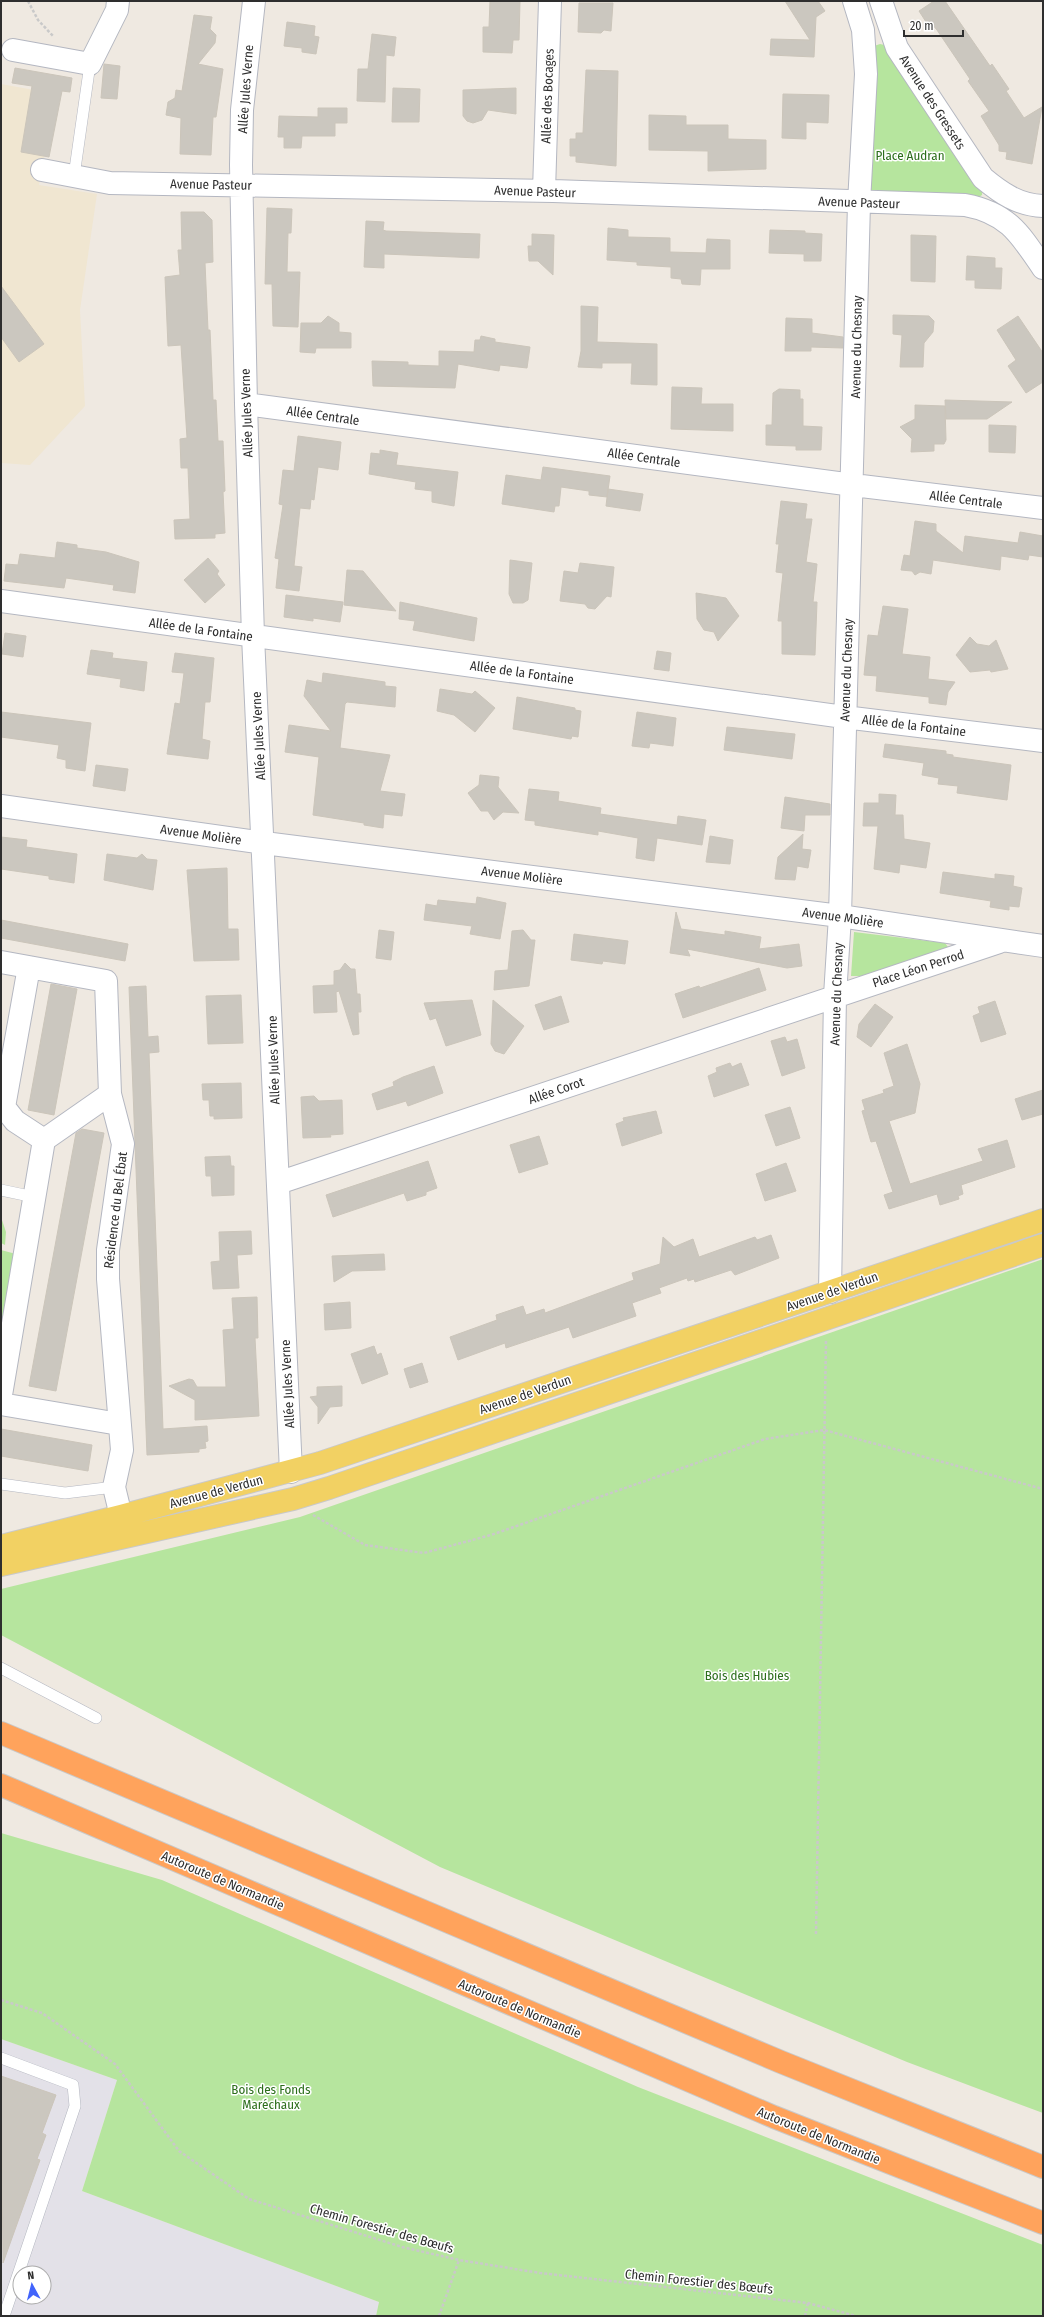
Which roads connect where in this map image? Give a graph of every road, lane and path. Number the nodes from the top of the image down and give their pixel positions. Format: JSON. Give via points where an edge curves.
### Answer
{"nodes":[{"id":1,"x":118,"y":1,"type":"edge"},
{"id":2,"x":254,"y":1,"type":"edge"},
{"id":3,"x":550,"y":1,"type":"edge"},
{"id":4,"x":854,"y":1,"type":"edge"},
{"id":5,"x":881,"y":1,"type":"edge"},
{"id":6,"x":898,"y":48,"type":"junction"},
{"id":7,"x":865,"y":49,"type":"junction"},
{"id":8,"x":13,"y":50,"type":"dead end"},
{"id":9,"x":90,"y":64,"type":"junction"},
{"id":10,"x":42,"y":170,"type":"dead end"},
{"id":11,"x":74,"y":176,"type":"junction"},
{"id":12,"x":240,"y":184,"type":"junction"},
{"id":13,"x":544,"y":191,"type":"junction"},
{"id":14,"x":859,"y":203,"type":"junction"},
{"id":15,"x":1043,"y":206,"type":"edge"},
{"id":16,"x":1043,"y":268,"type":"edge"},
{"id":17,"x":246,"y":404,"type":"junction"},
{"id":18,"x":853,"y":485,"type":"junction"},
{"id":19,"x":1043,"y":508,"type":"edge"},
{"id":20,"x":1,"y":601,"type":"edge"},
{"id":21,"x":253,"y":636,"type":"junction"},
{"id":22,"x":844,"y":716,"type":"junction"},
{"id":23,"x":1043,"y":741,"type":"edge"},
{"id":24,"x":1,"y":806,"type":"edge"},
{"id":25,"x":264,"y":843,"type":"junction"},
{"id":26,"x":840,"y":916,"type":"junction"},
{"id":27,"x":1002,"y":941,"type":"junction"},
{"id":28,"x":1043,"y":946,"type":"edge"},
{"id":29,"x":1,"y":962,"type":"edge"},
{"id":30,"x":29,"y":967,"type":"junction"},
{"id":31,"x":835,"y":996,"type":"junction"},
{"id":32,"x":9,"y":1028,"type":"edge"},
{"id":33,"x":110,"y":1094,"type":"junction"},
{"id":34,"x":44,"y":1140,"type":"junction"},
{"id":35,"x":278,"y":1183,"type":"junction"},
{"id":36,"x":1,"y":1190,"type":"edge"},
{"id":37,"x":34,"y":1197,"type":"junction"},
{"id":38,"x":1043,"y":1220,"type":"edge"},
{"id":39,"x":1043,"y":1245,"type":"edge"},
{"id":40,"x":830,"y":1292,"type":"junction"},
{"id":41,"x":826,"y":1319,"type":"junction"},
{"id":42,"x":1,"y":1395,"type":"edge"},
{"id":43,"x":1,"y":1404,"type":"edge"},
{"id":44,"x":119,"y":1424,"type":"junction"},
{"id":45,"x":824,"y":1430,"type":"junction"},
{"id":46,"x":291,"y":1472,"type":"junction"},
{"id":47,"x":1,"y":1484,"type":"edge"},
{"id":48,"x":114,"y":1487,"type":"junction"},
{"id":49,"x":1043,"y":1489,"type":"edge"},
{"id":50,"x":307,"y":1511,"type":"dead end"},
{"id":51,"x":121,"y":1516,"type":"junction"},
{"id":52,"x":1,"y":1546,"type":"edge"},
{"id":53,"x":1,"y":1565,"type":"edge"},
{"id":54,"x":1,"y":1668,"type":"edge"},
{"id":55,"x":96,"y":1718,"type":"dead end"},
{"id":56,"x":1,"y":1733,"type":"edge"},
{"id":57,"x":1,"y":1785,"type":"edge"},
{"id":58,"x":816,"y":1934,"type":"dead end"},
{"id":59,"x":1,"y":2000,"type":"edge"},
{"id":60,"x":1,"y":2058,"type":"edge"},
{"id":61,"x":1043,"y":2167,"type":"edge"},
{"id":62,"x":1043,"y":2223,"type":"edge"},
{"id":63,"x":459,"y":2260,"type":"junction"},
{"id":64,"x":808,"y":2304,"type":"junction"},
{"id":65,"x":4,"y":2316,"type":"edge"},
{"id":66,"x":439,"y":2316,"type":"edge"},
{"id":67,"x":805,"y":2316,"type":"edge"},
{"id":68,"x":856,"y":2316,"type":"edge"}],
"edges":[{"from":1,"to":9,"type":"street","via":[[117,10]]},
{"from":2,"to":12,"type":"street","name":"Allée Jules Verne","via":[[242,110]]},
{"from":3,"to":13,"type":"street","name":"Allée des Bocages"},
{"from":4,"to":7,"type":"street","name":"Avenue du Chesnay","via":[[863,30]]},
{"from":5,"to":6,"type":"street","name":"Avenue des Gressets"},
{"from":6,"to":7,"type":"street","via":[[880,44]]},
{"from":6,"to":15,"type":"street","name":"Avenue des Gressets","via":[[983,178],[1017,201]]},
{"from":7,"to":14,"type":"street","name":"Avenue du Chesnay"},
{"from":8,"to":9,"type":"street"},
{"from":9,"to":11,"type":"lane"},
{"from":10,"to":11,"type":"street","name":"Avenue Pasteur"},
{"from":11,"to":12,"type":"street","name":"Avenue Pasteur","via":[[110,182]]},
{"from":12,"to":13,"type":"street","name":"Avenue Pasteur"},
{"from":12,"to":17,"type":"street","name":"Allée Jules Verne"},
{"from":13,"to":14,"type":"street","name":"Avenue Pasteur"},
{"from":14,"to":16,"type":"street","name":"Avenue Pasteur","via":[[965,205],[983,208],[1010,223]]},
{"from":14,"to":18,"type":"street","name":"Avenue du Chesnay"},
{"from":17,"to":18,"type":"street","name":"Allée Centrale"},
{"from":17,"to":21,"type":"street","name":"Allée Jules Verne"},
{"from":18,"to":19,"type":"street","name":"Allée Centrale"},
{"from":18,"to":22,"type":"street","name":"Avenue du Chesnay"},
{"from":20,"to":21,"type":"street","name":"Allée de la Fontaine"},
{"from":21,"to":22,"type":"street","name":"Allée de la Fontaine"},
{"from":21,"to":25,"type":"street","name":"Allée Jules Verne"},
{"from":22,"to":23,"type":"street","name":"Allée de la Fontaine"},
{"from":22,"to":26,"type":"street","name":"Avenue du Chesnay"},
{"from":24,"to":25,"type":"street","name":"Avenue Molière"},
{"from":25,"to":26,"type":"street","name":"Avenue Molière"},
{"from":25,"to":35,"type":"street","name":"Allée Jules Verne"},
{"from":26,"to":27,"type":"street","name":"Avenue Molière"},
{"from":26,"to":31,"type":"street","name":"Avenue du Chesnay"},
{"from":27,"to":28,"type":"street","name":"Avenue Molière"},
{"from":27,"to":31,"type":"street","name":"Place Léon Perrod"},
{"from":29,"to":30,"type":"street","name":"Résidence du Bel Ébat"},
{"from":30,"to":32,"type":"street"},
{"from":30,"to":33,"type":"street","name":"Résidence du Bel Ébat","via":[[106,981]]},
{"from":31,"to":35,"type":"street","name":"Allée Corot"},
{"from":31,"to":40,"type":"street","name":"Avenue du Chesnay"},
{"from":32,"to":34,"type":"street","via":[[4,1107],[15,1121]]},
{"from":33,"to":34,"type":"street"},
{"from":33,"to":44,"type":"street","name":"Résidence du Bel Ébat","via":[[123,1144],[108,1250]]},
{"from":34,"to":37,"type":"street"},
{"from":35,"to":46,"type":"street","name":"Allée Jules Verne"},
{"from":36,"to":37,"type":"lane"},
{"from":37,"to":42,"type":"street"},
{"from":38,"to":40,"type":"main road","name":"Avenue de Verdun"},
{"from":39,"to":41,"type":"main road","name":"Avenue de Verdun"},
{"from":40,"to":46,"type":"main road","name":"Avenue de Verdun"},
{"from":41,"to":45,"type":"path"},
{"from":41,"to":53,"type":"main road","name":"Avenue de Verdun","via":[[293,1499]]},
{"from":43,"to":44,"type":"street"},
{"from":44,"to":48,"type":"street","name":"Résidence du Bel Ébat","via":[[122,1450]]},
{"from":45,"to":49,"type":"path"},
{"from":45,"to":50,"type":"path","via":[[764,1439],[491,1535],[424,1553],[365,1545]]},
{"from":45,"to":58,"type":"path"},
{"from":46,"to":51,"type":"main road","name":"Avenue de Verdun"},
{"from":47,"to":48,"type":"lane","via":[[65,1493]]},
{"from":48,"to":51,"type":"street","name":"Résidence du Bel Ébat"},
{"from":51,"to":52,"type":"main road","name":"Avenue de Verdun"},
{"from":54,"to":55,"type":"lane"},
{"from":56,"to":61,"type":"highway","via":[[781,2062]]},
{"from":57,"to":62,"type":"highway","name":"Autoroute de Normandie","via":[[774,2117]]},
{"from":59,"to":63,"type":"path","name":"Chemin Forestier des Bœufs","via":[[42,2013],[115,2064],[179,2151],[249,2199],[402,2247]]},
{"from":60,"to":65,"type":"lane","via":[[74,2085],[75,2106]]},
{"from":63,"to":64,"type":"path","name":"Chemin Forestier des Bœufs","via":[[540,2273]]},
{"from":63,"to":66,"type":"path"},
{"from":64,"to":67,"type":"path"},
{"from":64,"to":68,"type":"path","name":"Chemin Forestier des Bœufs"}]}
